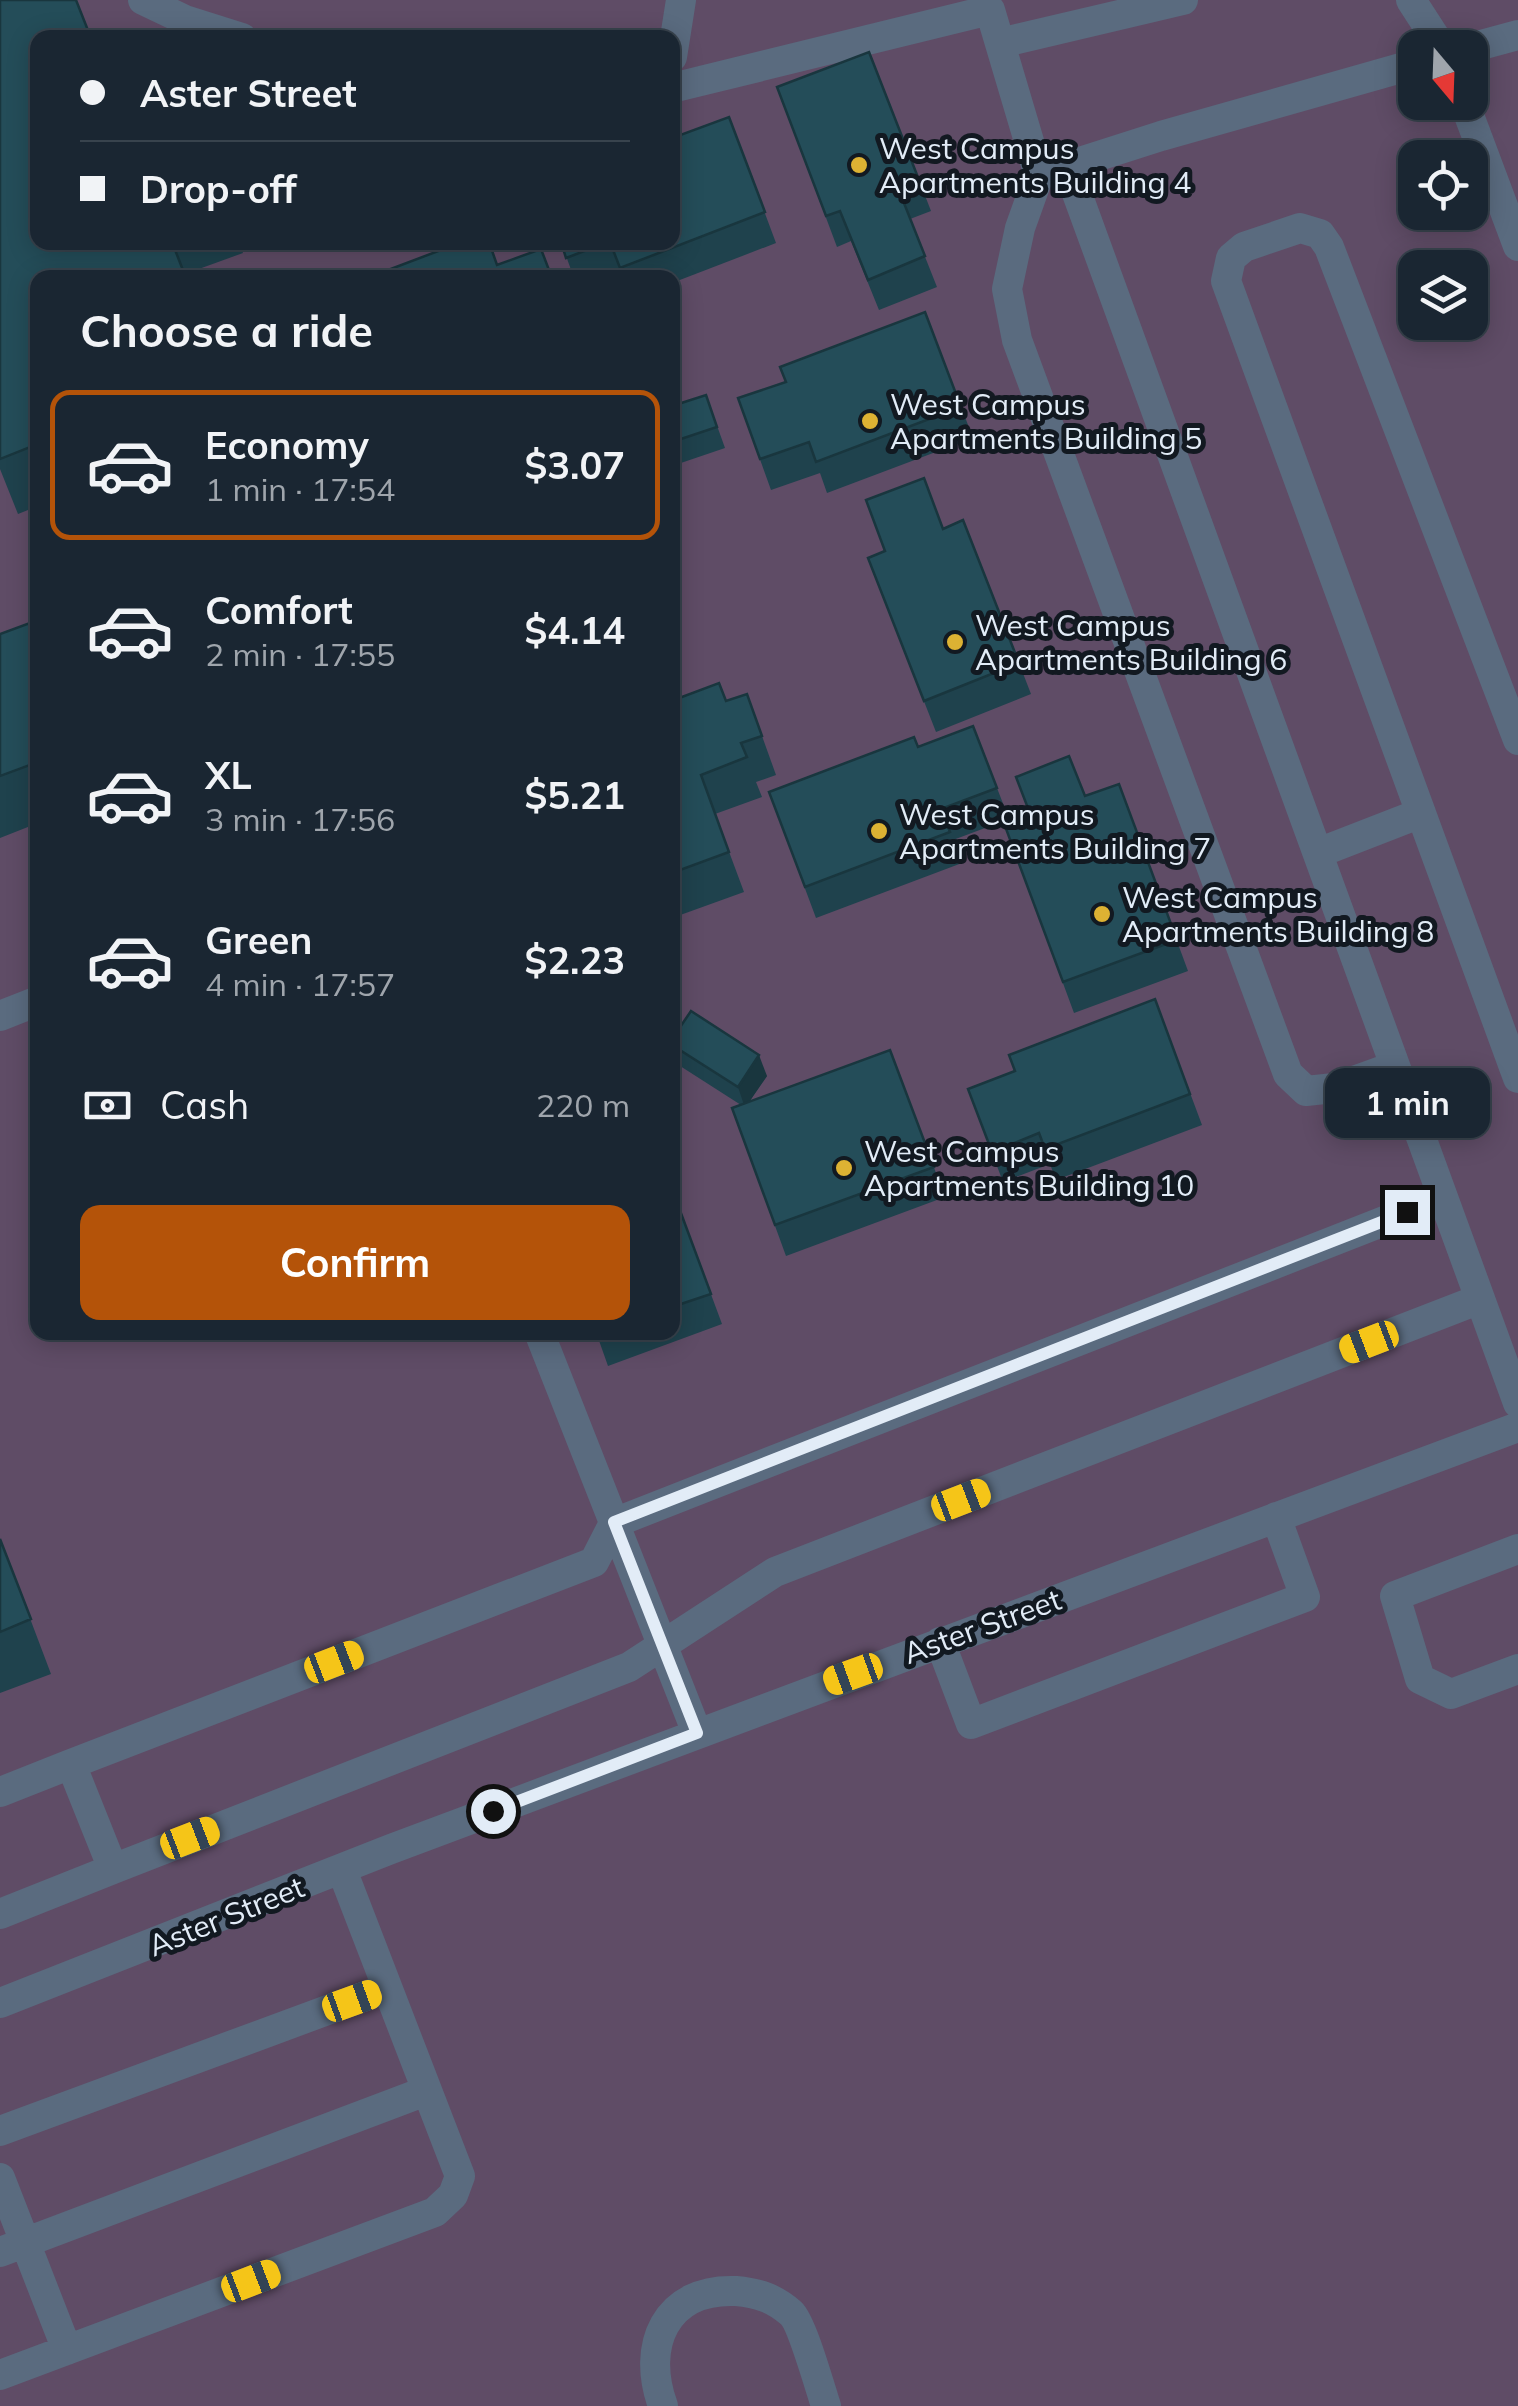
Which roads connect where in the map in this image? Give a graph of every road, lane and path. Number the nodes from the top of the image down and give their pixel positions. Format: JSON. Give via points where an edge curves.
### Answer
{"nodes":[{"id":1,"x":143,"y":0,"type":"edge"},
{"id":2,"x":680,"y":0,"type":"edge"},
{"id":3,"x":1183,"y":0,"type":"edge"},
{"id":4,"x":1411,"y":0,"type":"edge"},
{"id":5,"x":989,"y":5,"type":"edge"},
{"id":6,"x":217,"y":30,"type":"edge"},
{"id":7,"x":676,"y":30,"type":"edge"},
{"id":8,"x":1430,"y":30,"type":"edge"},
{"id":9,"x":1518,"y":35,"type":"edge"},
{"id":10,"x":1000,"y":43,"type":"junction"},
{"id":11,"x":1488,"y":43,"type":"edge"},
{"id":12,"x":1398,"y":69,"type":"edge"},
{"id":13,"x":680,"y":86,"type":"edge"},
{"id":14,"x":1471,"y":120,"type":"edge"},
{"id":15,"x":1053,"y":170,"type":"junction"},
{"id":16,"x":1518,"y":246,"type":"edge"},
{"id":17,"x":1518,"y":740,"type":"edge"},
{"id":18,"x":1421,"y":813,"type":"junction"},
{"id":19,"x":1318,"y":853,"type":"junction"},
{"id":20,"x":30,"y":1004,"type":"edge"},
{"id":21,"x":0,"y":1016,"type":"edge"},
{"id":22,"x":1395,"y":1066,"type":"junction"},
{"id":23,"x":1518,"y":1078,"type":"edge"},
{"id":24,"x":1443,"y":1198,"type":"junction"},
{"id":25,"x":1496,"y":1313,"type":"edge"},
{"id":26,"x":541,"y":1340,"type":"edge"},
{"id":27,"x":1518,"y":1403,"type":"edge"},
{"id":28,"x":1518,"y":1426,"type":"edge"},
{"id":29,"x":1276,"y":1517,"type":"junction"},
{"id":30,"x":614,"y":1522,"type":"junction"},
{"id":31,"x":1518,"y":1548,"type":"edge"},
{"id":32,"x":940,"y":1642,"type":"junction"},
{"id":33,"x":662,"y":1645,"type":"junction"},
{"id":34,"x":1518,"y":1669,"type":"edge"},
{"id":35,"x":697,"y":1733,"type":"junction"},
{"id":36,"x":71,"y":1764,"type":"junction"},
{"id":37,"x":0,"y":1792,"type":"edge"},
{"id":38,"x":112,"y":1869,"type":"junction"},
{"id":39,"x":342,"y":1870,"type":"junction"},
{"id":40,"x":0,"y":1914,"type":"edge"},
{"id":41,"x":386,"y":1988,"type":"junction"},
{"id":42,"x":0,"y":2004,"type":"edge"},
{"id":43,"x":426,"y":2091,"type":"junction"},
{"id":44,"x":0,"y":2131,"type":"edge"},
{"id":45,"x":0,"y":2178,"type":"edge"},
{"id":46,"x":13,"y":2247,"type":"edge"},
{"id":47,"x":67,"y":2350,"type":"junction"},
{"id":48,"x":0,"y":2375,"type":"edge"},
{"id":49,"x":663,"y":2406,"type":"edge"},
{"id":50,"x":826,"y":2406,"type":"edge"}],
"edges":[{"from":1,"to":6,"type":"street"},
{"from":2,"to":7,"type":"street"},
{"from":3,"to":10,"type":"street"},
{"from":4,"to":8,"type":"street"},
{"from":5,"to":10,"type":"street"},
{"from":5,"to":13,"type":"street"},
{"from":9,"to":11,"type":"street"},
{"from":10,"to":15,"type":"street"},
{"from":12,"to":15,"type":"street"},
{"from":14,"to":16,"type":"street"},
{"from":15,"to":19,"type":"street"},
{"from":15,"to":22,"type":"street","via":[[1020,228],[1007,289],[1017,340],[1288,1074],[1306,1091]]},
{"from":17,"to":18,"type":"street","via":[[1329,247],[1320,234],[1300,228],[1244,247],[1231,258],[1226,281]]},
{"from":18,"to":19,"type":"street"},
{"from":18,"to":23,"type":"street"},
{"from":19,"to":22,"type":"street"},
{"from":20,"to":21,"type":"street"},
{"from":22,"to":24,"type":"street"},
{"from":24,"to":25,"type":"street"},
{"from":24,"to":30,"type":"street"},
{"from":25,"to":27,"type":"street"},
{"from":25,"to":33,"type":"street","via":[[775,1572]]},
{"from":26,"to":30,"type":"street"},
{"from":28,"to":29,"type":"street","name":"Aster Street"},
{"from":29,"to":32,"type":"street","name":"Aster Street"},
{"from":29,"to":32,"type":"street","via":[[1305,1596],[972,1724]]},
{"from":30,"to":33,"type":"street"},
{"from":30,"to":36,"type":"street","via":[[594,1562]]},
{"from":31,"to":34,"type":"street","via":[[1395,1596],[1420,1679],[1451,1694]]},
{"from":32,"to":35,"type":"street","name":"Aster Street"},
{"from":33,"to":35,"type":"street"},
{"from":33,"to":38,"type":"street","via":[[629,1667]]},
{"from":35,"to":39,"type":"street","name":"Aster Street"},
{"from":36,"to":37,"type":"street"},
{"from":36,"to":38,"type":"street"},
{"from":38,"to":40,"type":"street"},
{"from":39,"to":41,"type":"street"},
{"from":39,"to":42,"type":"street","name":"Aster Street"},
{"from":41,"to":43,"type":"street"},
{"from":41,"to":44,"type":"street"},
{"from":43,"to":46,"type":"street"},
{"from":43,"to":47,"type":"street","via":[[460,2176],[453,2195],[435,2212]]},
{"from":45,"to":46,"type":"street"},
{"from":46,"to":47,"type":"street"},
{"from":47,"to":48,"type":"street"},
{"from":49,"to":50,"type":"street","via":[[654,2380],[656,2341],[672,2311],[710,2290],[760,2293],[794,2315]]}]}
